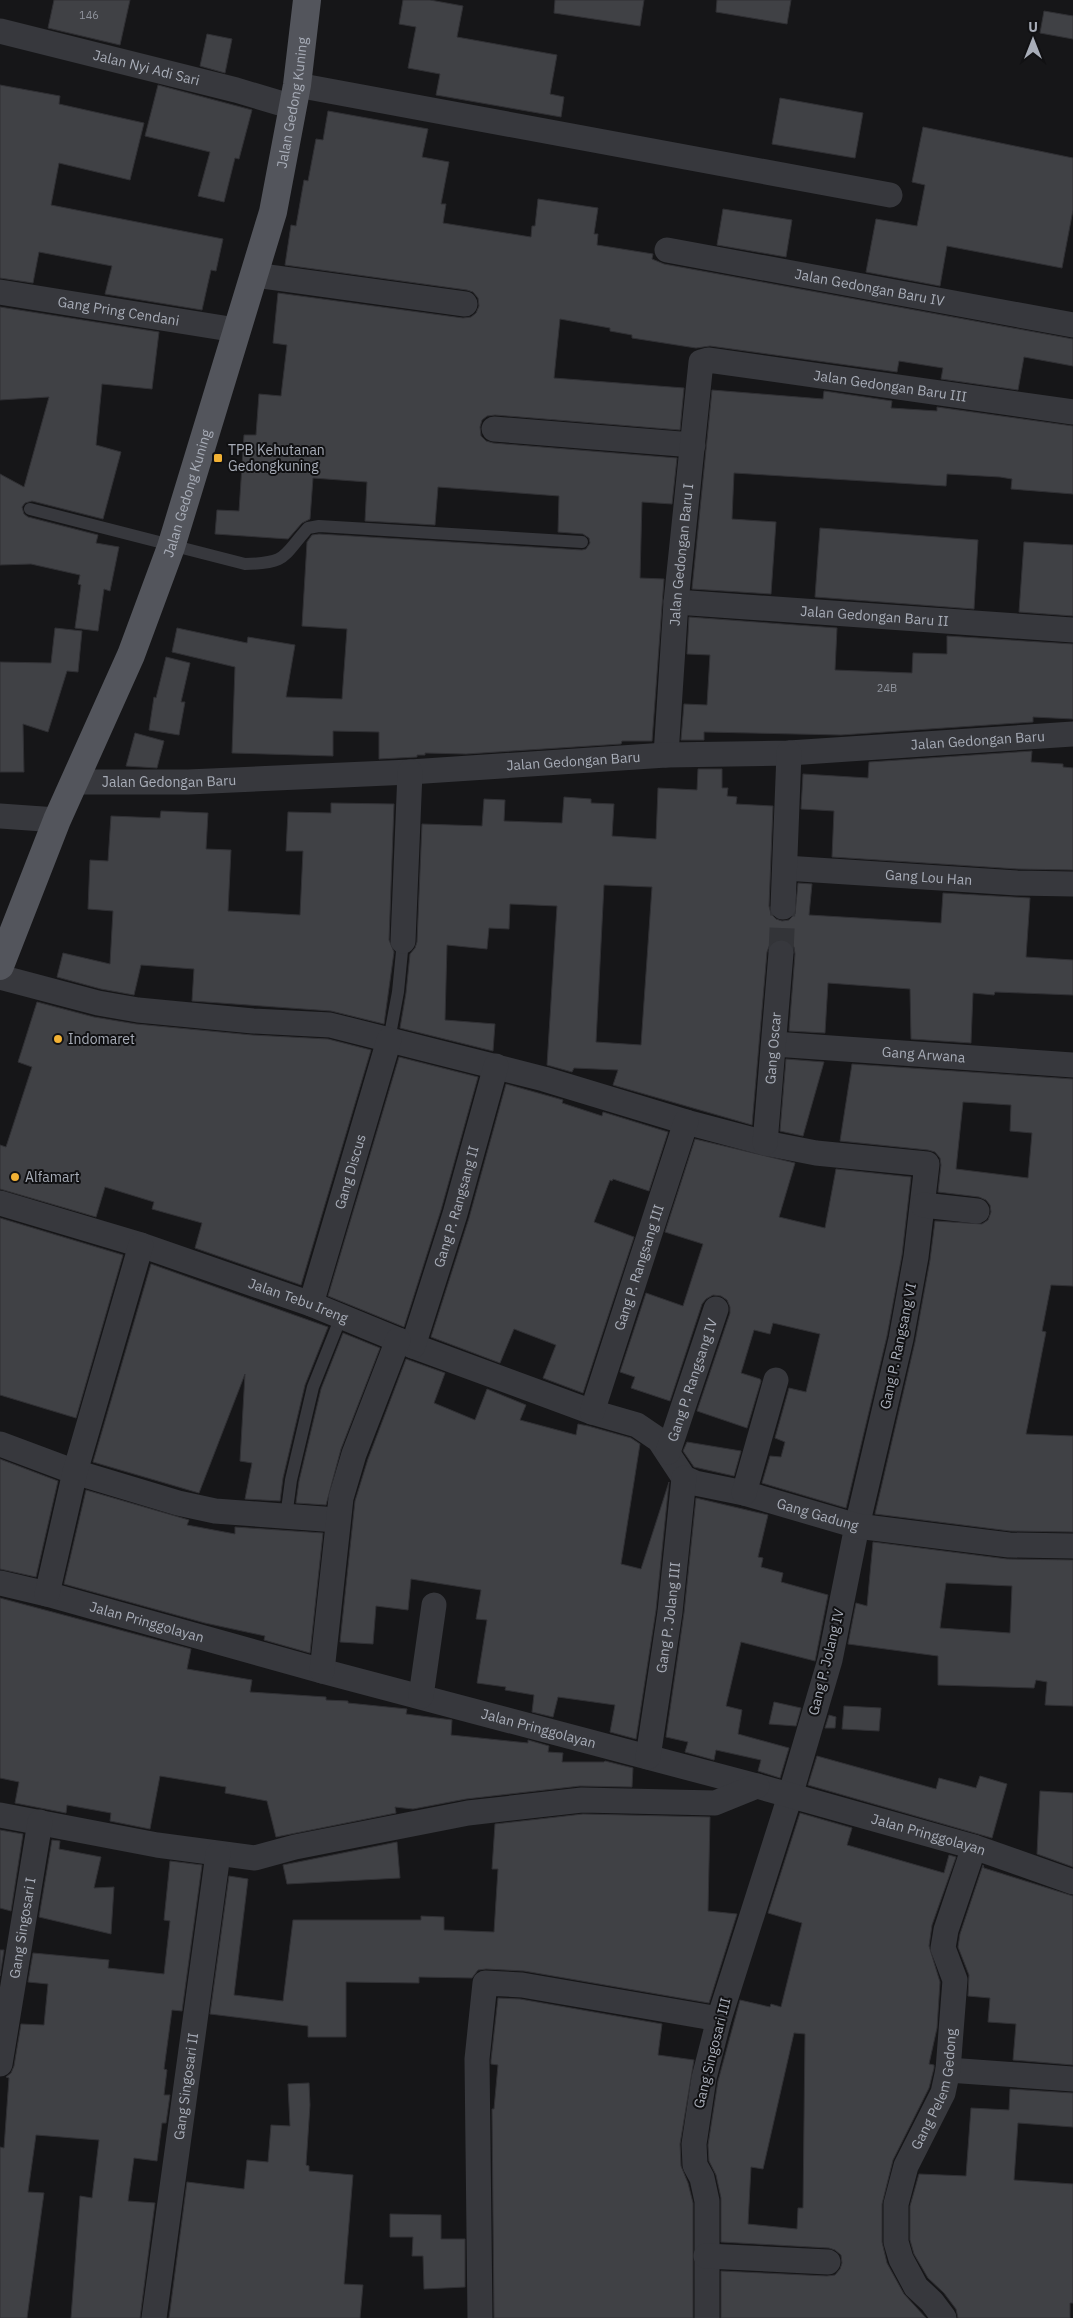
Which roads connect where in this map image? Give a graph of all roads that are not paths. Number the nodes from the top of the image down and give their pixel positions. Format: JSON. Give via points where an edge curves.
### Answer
{"nodes":[{"id":1,"x":307,"y":0,"type":"edge"},
{"id":2,"x":0,"y":31,"type":"edge"},
{"id":3,"x":295,"y":96,"type":"junction"},
{"id":4,"x":890,"y":195,"type":"dead end"},
{"id":5,"x":667,"y":250,"type":"dead end"},
{"id":6,"x":254,"y":275,"type":"junction"},
{"id":7,"x":0,"y":292,"type":"edge"},
{"id":8,"x":465,"y":304,"type":"dead end"},
{"id":9,"x":1073,"y":325,"type":"edge"},
{"id":10,"x":236,"y":330,"type":"junction"},
{"id":11,"x":708,"y":360,"type":"joint"},
{"id":12,"x":1073,"y":412,"type":"edge"},
{"id":13,"x":494,"y":430,"type":"dead end"},
{"id":14,"x":693,"y":445,"type":"junction"},
{"id":15,"x":30,"y":509,"type":"dead end"},
{"id":16,"x":582,"y":542,"type":"dead end"},
{"id":17,"x":171,"y":546,"type":"junction"},
{"id":18,"x":676,"y":602,"type":"junction"},
{"id":19,"x":1073,"y":630,"type":"edge"},
{"id":20,"x":1073,"y":734,"type":"edge"},
{"id":21,"x":789,"y":753,"type":"junction"},
{"id":22,"x":666,"y":755,"type":"junction"},
{"id":23,"x":410,"y":772,"type":"junction"},
{"id":24,"x":74,"y":782,"type":"junction"},
{"id":25,"x":0,"y":816,"type":"edge"},
{"id":26,"x":57,"y":820,"type":"junction"},
{"id":27,"x":785,"y":868,"type":"junction"},
{"id":28,"x":1073,"y":884,"type":"edge"},
{"id":29,"x":783,"y":907,"type":"tunnel mouth"},
{"id":30,"x":403,"y":940,"type":"joint"},
{"id":31,"x":781,"y":953,"type":"tunnel mouth"},
{"id":32,"x":0,"y":966,"type":"edge"},
{"id":33,"x":0,"y":977,"type":"edge"},
{"id":34,"x":390,"y":1040,"type":"junction"},
{"id":35,"x":774,"y":1044,"type":"junction"},
{"id":36,"x":1073,"y":1065,"type":"edge"},
{"id":37,"x":496,"y":1066,"type":"junction"},
{"id":38,"x":686,"y":1122,"type":"junction"},
{"id":39,"x":766,"y":1144,"type":"junction"},
{"id":40,"x":0,"y":1203,"type":"edge"},
{"id":41,"x":923,"y":1205,"type":"junction"},
{"id":42,"x":978,"y":1210,"type":"dead end"},
{"id":43,"x":141,"y":1245,"type":"junction"},
{"id":44,"x":311,"y":1304,"type":"junction"},
{"id":45,"x":716,"y":1309,"type":"dead end"},
{"id":46,"x":341,"y":1317,"type":"junction"},
{"id":47,"x":405,"y":1343,"type":"junction"},
{"id":48,"x":776,"y":1380,"type":"dead end"},
{"id":49,"x":592,"y":1412,"type":"junction"},
{"id":50,"x":0,"y":1444,"type":"edge"},
{"id":51,"x":668,"y":1452,"type":"junction"},
{"id":52,"x":75,"y":1472,"type":"junction"},
{"id":53,"x":684,"y":1478,"type":"junction"},
{"id":54,"x":744,"y":1493,"type":"junction"},
{"id":55,"x":286,"y":1517,"type":"junction"},
{"id":56,"x":337,"y":1520,"type":"junction"},
{"id":57,"x":857,"y":1526,"type":"junction"},
{"id":58,"x":1073,"y":1546,"type":"edge"},
{"id":59,"x":0,"y":1583,"type":"edge"},
{"id":60,"x":47,"y":1594,"type":"junction"},
{"id":61,"x":434,"y":1605,"type":"dead end"},
{"id":62,"x":322,"y":1671,"type":"junction"},
{"id":63,"x":421,"y":1696,"type":"junction"},
{"id":64,"x":648,"y":1756,"type":"junction"},
{"id":65,"x":757,"y":1786,"type":"junction"},
{"id":66,"x":790,"y":1796,"type":"junction"},
{"id":67,"x":0,"y":1815,"type":"edge"},
{"id":68,"x":40,"y":1822,"type":"junction"},
{"id":69,"x":974,"y":1847,"type":"junction"},
{"id":70,"x":218,"y":1854,"type":"junction"},
{"id":71,"x":1073,"y":1882,"type":"edge"},
{"id":72,"x":719,"y":2019,"type":"junction"},
{"id":73,"x":0,"y":2064,"type":"edge"},
{"id":74,"x":948,"y":2070,"type":"junction"},
{"id":75,"x":1073,"y":2079,"type":"edge"},
{"id":76,"x":706,"y":2256,"type":"junction"},
{"id":77,"x":828,"y":2262,"type":"dead end"},
{"id":78,"x":154,"y":2318,"type":"edge"},
{"id":79,"x":480,"y":2318,"type":"edge"},
{"id":80,"x":707,"y":2318,"type":"edge"},
{"id":81,"x":944,"y":2318,"type":"edge"}],
"edges":[{"from":1,"to":3,"type":"main road","name":"Jalan Gedong Kuning"},
{"from":2,"to":3,"type":"street","name":"Jalan Nyi Adi Sari","via":[[236,90]]},
{"from":3,"to":4,"type":"street","name":"Jalan Nyi Adi Sari"},
{"from":3,"to":6,"type":"main road","name":"Jalan Gedong Kuning","via":[[273,212]]},
{"from":5,"to":9,"type":"street","name":"Jalan Gedongan Baru IV"},
{"from":6,"to":8,"type":"street"},
{"from":6,"to":10,"type":"main road","name":"Jalan Gedong Kuning"},
{"from":7,"to":10,"type":"street","name":"Gang Pring Cendani"},
{"from":10,"to":17,"type":"main road","name":"Jalan Gedong Kuning"},
{"from":11,"to":12,"type":"street","name":"Jalan Gedongan Baru III"},
{"from":11,"to":14,"type":"street","name":"Jalan Gedongan Baru I","via":[[701,362],[700,367]]},
{"from":13,"to":14,"type":"street"},
{"from":14,"to":18,"type":"street","name":"Jalan Gedongan Baru I"},
{"from":15,"to":17,"type":"lane"},
{"from":16,"to":17,"type":"lane","via":[[318,526],[308,528],[292,550],[267,564],[245,564]]},
{"from":17,"to":24,"type":"main road","name":"Jalan Gedong Kuning","via":[[131,655]]},
{"from":18,"to":19,"type":"street","name":"Jalan Gedongan Baru II"},
{"from":18,"to":22,"type":"street","name":"Jalan Gedongan Baru I"},
{"from":20,"to":21,"type":"street","name":"Jalan Gedongan Baru"},
{"from":21,"to":22,"type":"street","name":"Jalan Gedongan Baru"},
{"from":21,"to":27,"type":"street"},
{"from":22,"to":23,"type":"street","name":"Jalan Gedongan Baru"},
{"from":23,"to":24,"type":"street","name":"Jalan Gedongan Baru","via":[[188,782]]},
{"from":23,"to":30,"type":"street"},
{"from":24,"to":26,"type":"main road","name":"Jalan Gedong Kuning"},
{"from":25,"to":26,"type":"street"},
{"from":26,"to":32,"type":"main road","name":"Jalan Gedong Kuning"},
{"from":27,"to":28,"type":"street","name":"Gang Lou Han"},
{"from":27,"to":29,"type":"street"},
{"from":30,"to":34,"type":"lane"},
{"from":31,"to":35,"type":"street","name":"Gang Oscar"},
{"from":33,"to":34,"type":"street","via":[[138,1010],[253,1021],[315,1023]]},
{"from":34,"to":37,"type":"street"},
{"from":34,"to":44,"type":"street","name":"Gang Discus"},
{"from":35,"to":36,"type":"street","name":"Gang Arwana"},
{"from":35,"to":39,"type":"street","name":"Gang Oscar"},
{"from":37,"to":38,"type":"street"},
{"from":37,"to":47,"type":"street","name":"Gang P. Rangsang II","via":[[455,1214]]},
{"from":38,"to":39,"type":"street"},
{"from":38,"to":49,"type":"street","name":"Gang P. Rangsang III"},
{"from":39,"to":41,"type":"street","name":"Gang P. Rangsang VI","via":[[816,1153],[927,1164]]},
{"from":40,"to":43,"type":"street","name":"Jalan Tebu Ireng"},
{"from":41,"to":42,"type":"street"},
{"from":41,"to":57,"type":"street","name":"Gang P. Rangsang VI","via":[[902,1339]]},
{"from":43,"to":44,"type":"street","name":"Jalan Tebu Ireng"},
{"from":43,"to":52,"type":"street"},
{"from":44,"to":46,"type":"street","name":"Jalan Tebu Ireng"},
{"from":45,"to":51,"type":"street","name":"Gang P. Rangsang IV"},
{"from":46,"to":47,"type":"street","name":"Jalan Tebu Ireng"},
{"from":46,"to":55,"type":"lane","via":[[313,1387]]},
{"from":47,"to":49,"type":"street","name":"Jalan Tebu Ireng"},
{"from":47,"to":56,"type":"street","name":"Gang P. Rangsang II","via":[[354,1454]]},
{"from":48,"to":54,"type":"street"},
{"from":49,"to":51,"type":"street","via":[[637,1425],[659,1440]]},
{"from":50,"to":52,"type":"street"},
{"from":51,"to":53,"type":"street"},
{"from":52,"to":55,"type":"street","via":[[215,1511]]},
{"from":52,"to":60,"type":"street"},
{"from":53,"to":54,"type":"street","name":"Gang Gadung"},
{"from":53,"to":64,"type":"street","name":"Gang P. Jolang III","via":[[670,1612]]},
{"from":54,"to":57,"type":"street","name":"Gang Gadung"},
{"from":55,"to":56,"type":"street"},
{"from":56,"to":62,"type":"street","name":"Gang P. Rangsang II"},
{"from":57,"to":58,"type":"street","name":"Gang Gadung","via":[[1009,1545]]},
{"from":57,"to":66,"type":"street","name":"Gang P. Jolang IV","via":[[830,1660]]},
{"from":59,"to":60,"type":"street","name":"Jalan Pringgolayan"},
{"from":60,"to":62,"type":"street","name":"Jalan Pringgolayan"},
{"from":61,"to":63,"type":"street"},
{"from":62,"to":63,"type":"street","name":"Jalan Pringgolayan"},
{"from":63,"to":64,"type":"street","name":"Jalan Pringgolayan"},
{"from":64,"to":65,"type":"street","name":"Jalan Pringgolayan"},
{"from":65,"to":66,"type":"street","name":"Jalan Pringgolayan"},
{"from":65,"to":70,"type":"street","via":[[715,1803],[582,1800],[527,1805],[468,1813],[255,1858]]},
{"from":66,"to":69,"type":"street","name":"Jalan Pringgolayan"},
{"from":66,"to":72,"type":"street","name":"Gang Singosari III"},
{"from":67,"to":68,"type":"street"},
{"from":68,"to":70,"type":"street"},
{"from":68,"to":73,"type":"street","name":"Gang Singosari I"},
{"from":69,"to":71,"type":"street","name":"Jalan Pringgolayan"},
{"from":69,"to":74,"type":"street","name":"Gang Pelem Gedong","via":[[943,1948],[955,1980]]},
{"from":70,"to":78,"type":"street","name":"Gang Singosari II"},
{"from":72,"to":76,"type":"street","name":"Gang Singosari III","via":[[704,2078],[694,2144],[695,2165],[707,2200]]},
{"from":72,"to":79,"type":"street","via":[[522,1985],[485,1983],[477,2059]]},
{"from":74,"to":75,"type":"street"},
{"from":74,"to":81,"type":"street","name":"Gang Pelem Gedong","via":[[943,2093],[906,2166],[896,2204],[896,2242],[900,2259],[916,2287]]},
{"from":76,"to":77,"type":"street"},
{"from":76,"to":80,"type":"street","name":"Gang Singosari III"}]}
